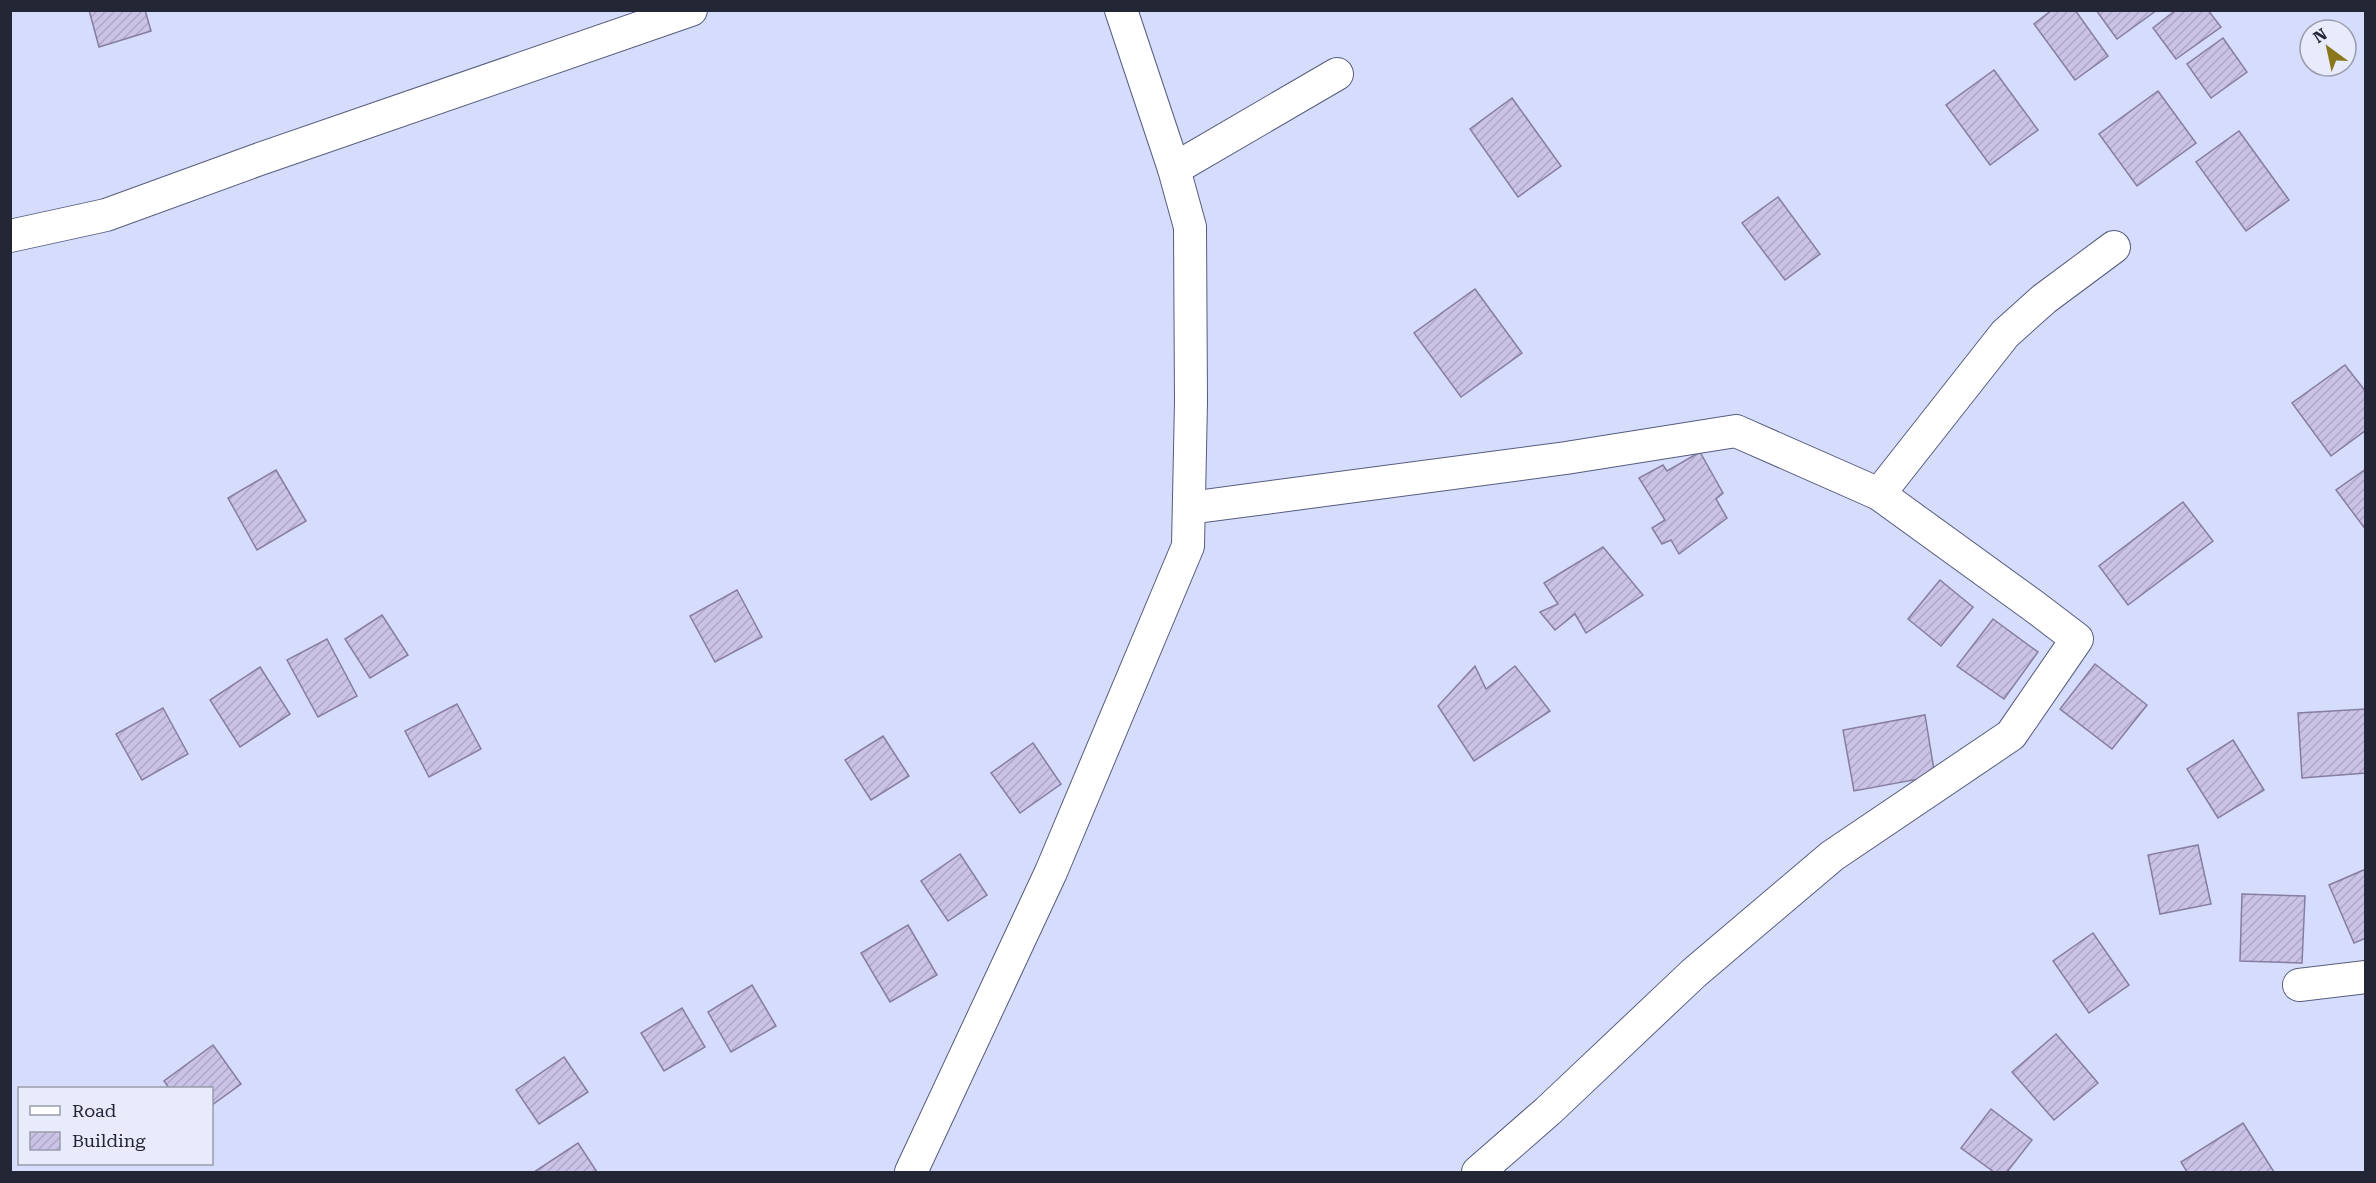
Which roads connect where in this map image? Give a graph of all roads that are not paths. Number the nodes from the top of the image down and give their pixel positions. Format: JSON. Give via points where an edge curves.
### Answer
{"nodes":[{"id":1,"x":691,"y":10,"type":"edge"},
{"id":2,"x":1121,"y":10,"type":"edge"},
{"id":3,"x":1337,"y":74,"type":"dead end"},
{"id":4,"x":1174,"y":169,"type":"junction"},
{"id":5,"x":10,"y":236,"type":"edge"},
{"id":6,"x":2114,"y":247,"type":"dead end"},
{"id":7,"x":1879,"y":494,"type":"junction"},
{"id":8,"x":1189,"y":508,"type":"junction"},
{"id":9,"x":2366,"y":976,"type":"edge"},
{"id":10,"x":2299,"y":985,"type":"dead end"},
{"id":11,"x":911,"y":1173,"type":"edge"},
{"id":12,"x":1478,"y":1173,"type":"edge"}],
"edges":[{"from":1,"to":5,"type":"street","via":[[106,215]]},
{"from":2,"to":4,"type":"street"},
{"from":3,"to":4,"type":"street"},
{"from":4,"to":8,"type":"street","via":[[1190,227]]},
{"from":6,"to":7,"type":"street","via":[[2044,299],[2005,334]]},
{"from":7,"to":8,"type":"street","via":[[1736,431],[1566,459]]},
{"from":7,"to":12,"type":"street","via":[[2077,639],[2012,735],[1832,856],[1694,973]]},
{"from":8,"to":11,"type":"street","via":[[1188,546],[1051,872]]},
{"from":9,"to":10,"type":"street"}]}
